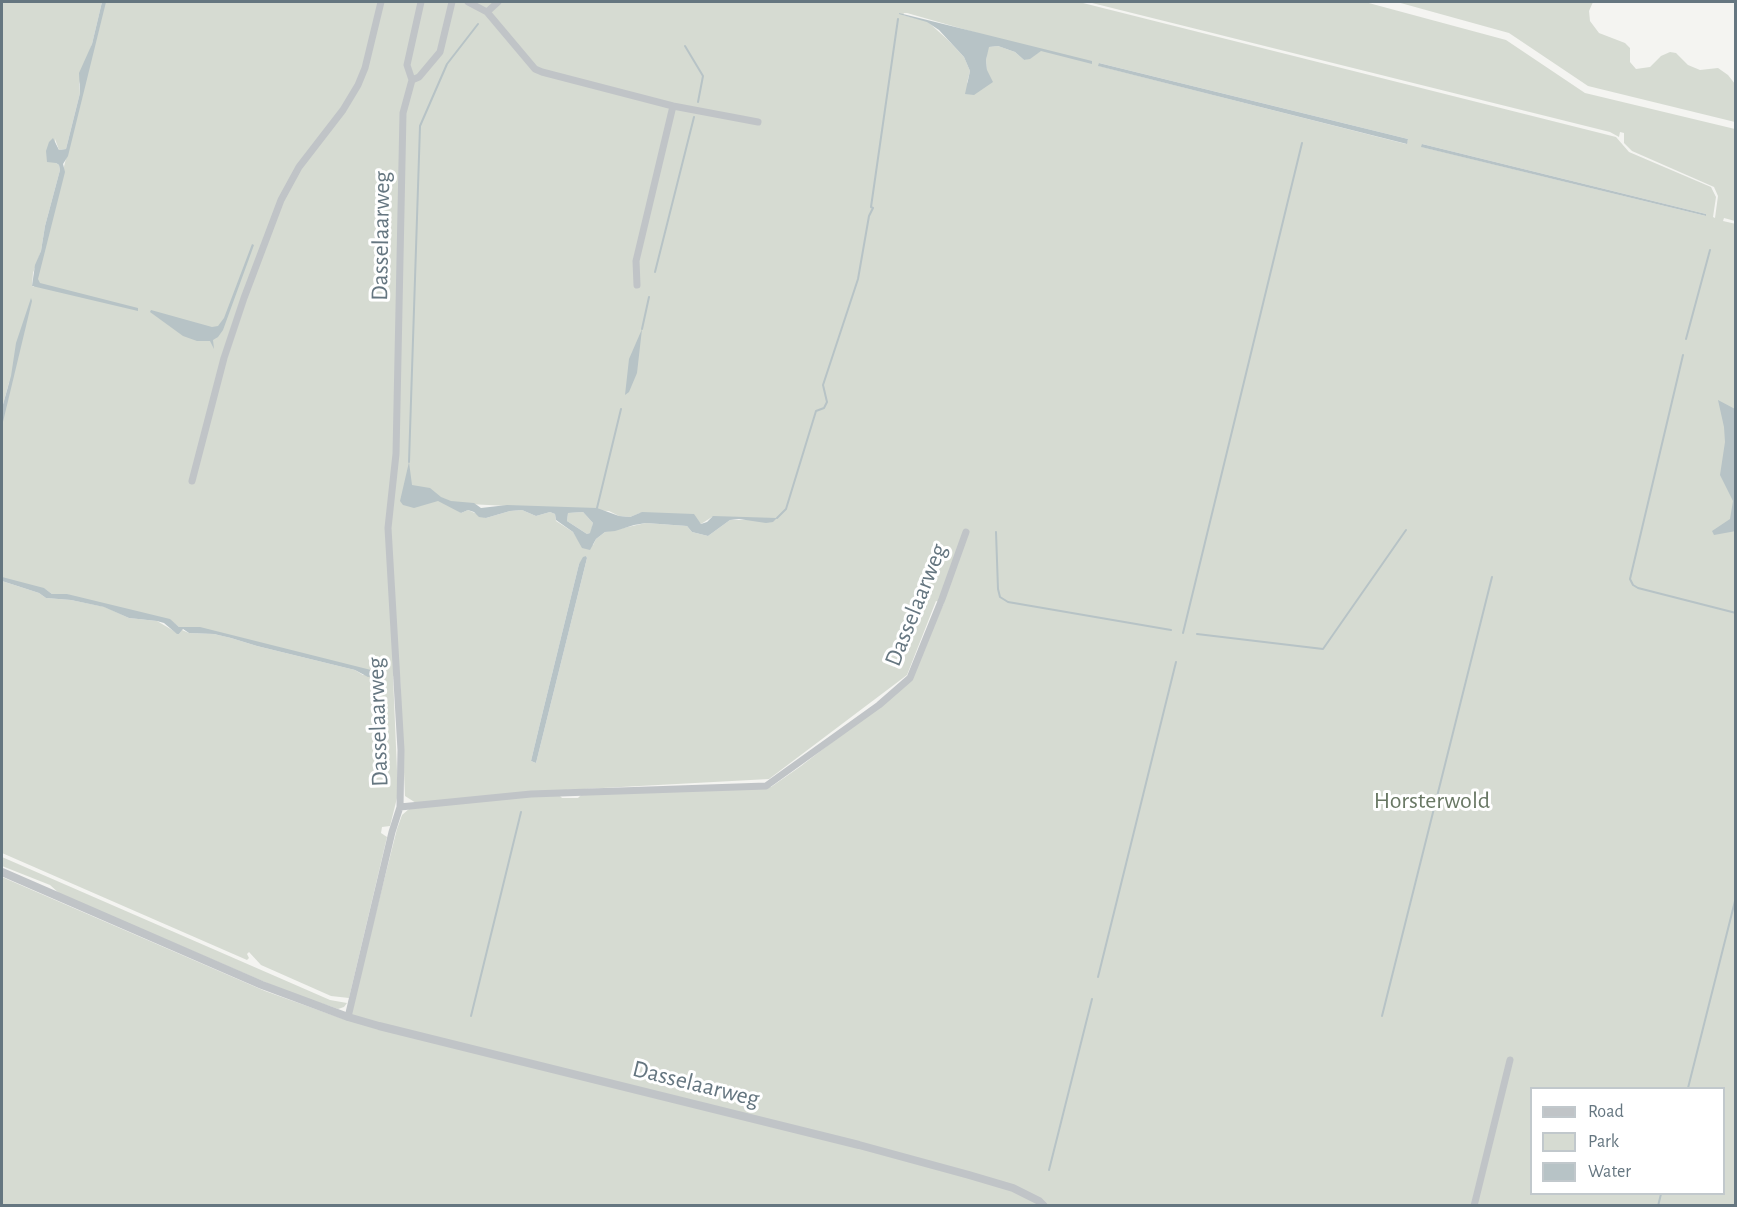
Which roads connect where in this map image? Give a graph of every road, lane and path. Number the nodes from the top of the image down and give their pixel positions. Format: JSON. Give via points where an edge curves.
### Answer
{"nodes":[{"id":1,"x":381,"y":2,"type":"edge"},
{"id":2,"x":421,"y":2,"type":"edge"},
{"id":3,"x":452,"y":2,"type":"edge"},
{"id":4,"x":468,"y":2,"type":"edge"},
{"id":5,"x":498,"y":2,"type":"edge"},
{"id":6,"x":487,"y":12,"type":"junction"},
{"id":7,"x":412,"y":80,"type":"junction"},
{"id":8,"x":673,"y":106,"type":"junction"},
{"id":9,"x":758,"y":122,"type":"dead end"},
{"id":10,"x":637,"y":285,"type":"dead end"},
{"id":11,"x":192,"y":481,"type":"dead end"},
{"id":12,"x":966,"y":532,"type":"dead end"},
{"id":13,"x":400,"y":807,"type":"junction"},
{"id":14,"x":2,"y":872,"type":"edge"},
{"id":15,"x":348,"y":1017,"type":"junction"},
{"id":16,"x":1510,"y":1060,"type":"dead end"},
{"id":17,"x":1044,"y":1206,"type":"edge"},
{"id":18,"x":1474,"y":1206,"type":"edge"}],
"edges":[{"from":1,"to":11,"type":"street","via":[[358,85],[299,167],[281,200],[224,358]]},
{"from":2,"to":7,"type":"street","via":[[407,65]]},
{"from":3,"to":7,"type":"street","via":[[440,52]]},
{"from":4,"to":6,"type":"street"},
{"from":5,"to":6,"type":"street"},
{"from":6,"to":8,"type":"street","via":[[538,70]]},
{"from":7,"to":13,"type":"street","name":"Dasselaarweg","via":[[403,113],[396,454],[388,528],[401,750]]},
{"from":8,"to":9,"type":"street"},
{"from":8,"to":10,"type":"street","via":[[636,261]]},
{"from":12,"to":13,"type":"street","name":"Dasselaarweg","via":[[910,678],[766,786],[531,794]]},
{"from":13,"to":15,"type":"street"},
{"from":14,"to":15,"type":"street","name":"Dasselaarweg","via":[[262,985]]},
{"from":15,"to":17,"type":"street","name":"Dasselaarweg","via":[[969,1175],[1013,1188]]},
{"from":16,"to":18,"type":"street"}]}
